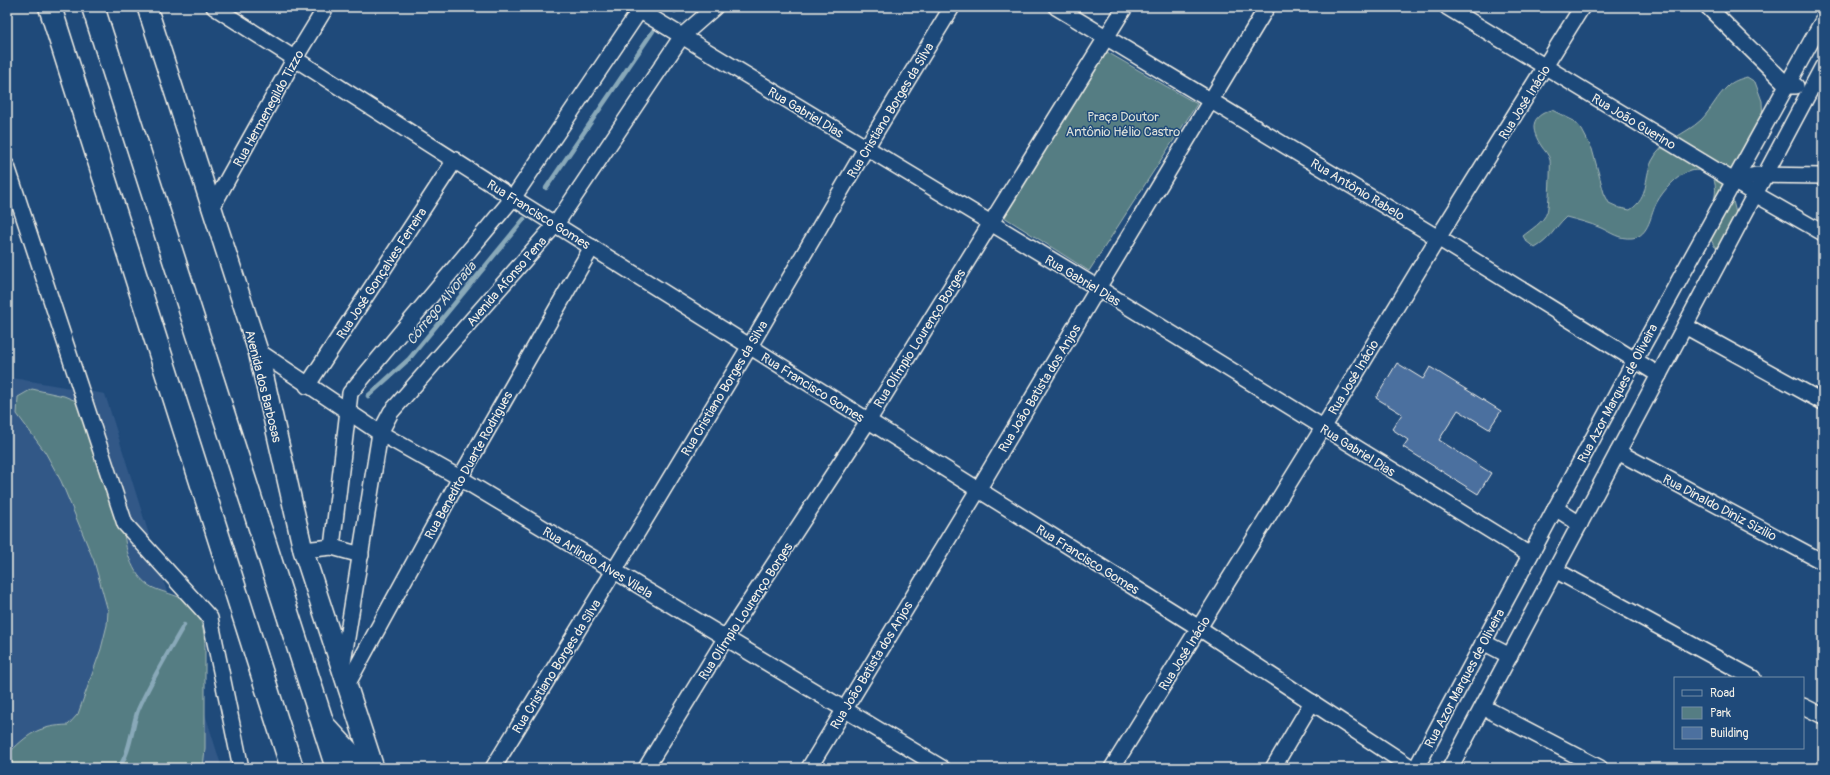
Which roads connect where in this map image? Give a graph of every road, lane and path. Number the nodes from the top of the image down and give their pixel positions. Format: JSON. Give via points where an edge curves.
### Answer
{"nodes":[{"id":1,"x":50,"y":7,"type":"edge"},
{"id":2,"x":93,"y":7,"type":"edge"},
{"id":3,"x":147,"y":7,"type":"edge"},
{"id":4,"x":214,"y":7,"type":"edge"},
{"id":5,"x":326,"y":7,"type":"edge"},
{"id":6,"x":715,"y":7,"type":"edge"},
{"id":7,"x":952,"y":7,"type":"edge"},
{"id":8,"x":1056,"y":7,"type":"edge"},
{"id":9,"x":1125,"y":7,"type":"edge"},
{"id":10,"x":1267,"y":7,"type":"edge"},
{"id":11,"x":1447,"y":7,"type":"edge"},
{"id":12,"x":1582,"y":7,"type":"edge"},
{"id":13,"x":1708,"y":7,"type":"edge"},
{"id":14,"x":638,"y":8,"type":"edge"},
{"id":15,"x":1823,"y":20,"type":"edge"},
{"id":16,"x":682,"y":36,"type":"junction"},
{"id":17,"x":1106,"y":38,"type":"junction"},
{"id":18,"x":295,"y":58,"type":"junction"},
{"id":19,"x":1823,"y":66,"type":"edge"},
{"id":20,"x":1545,"y":67,"type":"junction"},
{"id":21,"x":1788,"y":86,"type":"junction"},
{"id":22,"x":1817,"y":87,"type":"edge"},
{"id":23,"x":1212,"y":101,"type":"junction"},
{"id":24,"x":866,"y":148,"type":"junction"},
{"id":25,"x":455,"y":160,"type":"junction"},
{"id":26,"x":7,"y":166,"type":"edge"},
{"id":27,"x":1765,"y":175,"type":"junction"},
{"id":28,"x":1823,"y":176,"type":"edge"},
{"id":29,"x":1733,"y":181,"type":"junction"},
{"id":30,"x":1755,"y":194,"type":"junction"},
{"id":31,"x":513,"y":198,"type":"junction"},
{"id":32,"x":211,"y":209,"type":"junction"},
{"id":33,"x":990,"y":223,"type":"junction"},
{"id":34,"x":556,"y":224,"type":"junction"},
{"id":35,"x":1823,"y":233,"type":"edge"},
{"id":36,"x":1438,"y":238,"type":"junction"},
{"id":37,"x":592,"y":247,"type":"junction"},
{"id":38,"x":1098,"y":288,"type":"junction"},
{"id":39,"x":1685,"y":326,"type":"junction"},
{"id":40,"x":750,"y":346,"type":"junction"},
{"id":41,"x":258,"y":351,"type":"junction"},
{"id":42,"x":1635,"y":360,"type":"junction"},
{"id":43,"x":1659,"y":375,"type":"junction"},
{"id":44,"x":307,"y":386,"type":"junction"},
{"id":45,"x":1823,"y":402,"type":"edge"},
{"id":46,"x":348,"y":410,"type":"junction"},
{"id":47,"x":868,"y":421,"type":"junction"},
{"id":48,"x":1323,"y":428,"type":"junction"},
{"id":49,"x":380,"y":433,"type":"junction"},
{"id":50,"x":1618,"y":452,"type":"junction"},
{"id":51,"x":460,"y":478,"type":"junction"},
{"id":52,"x":978,"y":490,"type":"junction"},
{"id":53,"x":1555,"y":508,"type":"junction"},
{"id":54,"x":1580,"y":524,"type":"junction"},
{"id":55,"x":332,"y":547,"type":"junction"},
{"id":56,"x":303,"y":550,"type":"junction"},
{"id":57,"x":362,"y":555,"type":"junction"},
{"id":58,"x":1530,"y":555,"type":"junction"},
{"id":59,"x":1823,"y":562,"type":"edge"},
{"id":60,"x":1555,"y":570,"type":"junction"},
{"id":61,"x":614,"y":571,"type":"junction"},
{"id":62,"x":1199,"y":628,"type":"junction"},
{"id":63,"x":725,"y":639,"type":"junction"},
{"id":64,"x":1484,"y":642,"type":"junction"},
{"id":65,"x":1510,"y":656,"type":"junction"},
{"id":66,"x":1751,"y":677,"type":"edge"},
{"id":67,"x":345,"y":678,"type":"junction"},
{"id":68,"x":1312,"y":702,"type":"junction"},
{"id":69,"x":1804,"y":706,"type":"edge"},
{"id":70,"x":1483,"y":707,"type":"junction"},
{"id":71,"x":844,"y":710,"type":"junction"},
{"id":72,"x":1823,"y":716,"type":"edge"},
{"id":73,"x":322,"y":724,"type":"junction"},
{"id":74,"x":241,"y":768,"type":"edge"},
{"id":75,"x":292,"y":768,"type":"edge"},
{"id":76,"x":337,"y":768,"type":"edge"},
{"id":77,"x":363,"y":768,"type":"edge"},
{"id":78,"x":374,"y":768,"type":"edge"},
{"id":79,"x":493,"y":768,"type":"edge"},
{"id":80,"x":646,"y":768,"type":"edge"},
{"id":81,"x":809,"y":768,"type":"edge"},
{"id":82,"x":942,"y":768,"type":"edge"},
{"id":83,"x":1112,"y":768,"type":"edge"},
{"id":84,"x":1274,"y":768,"type":"edge"},
{"id":85,"x":1412,"y":768,"type":"edge"},
{"id":86,"x":1416,"y":768,"type":"edge"},
{"id":87,"x":1450,"y":768,"type":"edge"},
{"id":88,"x":1600,"y":768,"type":"edge"}],
"edges":[{"from":1,"to":75,"type":"highway"},
{"from":2,"to":73,"type":"highway"},
{"from":3,"to":32,"type":"main road","name":"Avenida dos Barbosas"},
{"from":4,"to":18,"type":"street","name":"Rua Francisco Gomes"},
{"from":5,"to":18,"type":"street","name":"Rua Hermenegildo Tizzo"},
{"from":6,"to":16,"type":"street","name":"Avenida Afonso Pena"},
{"from":7,"to":24,"type":"street","name":"Rua Cristiano Borges da Silva"},
{"from":8,"to":17,"type":"street","name":"Rua Antônio Rabelo"},
{"from":9,"to":17,"type":"street","name":"Rua Olímpio Lourenço Borges"},
{"from":10,"to":23,"type":"street","name":"Rua João Batista dos Anjos"},
{"from":11,"to":20,"type":"street","name":"Rua João Guerino"},
{"from":12,"to":20,"type":"street","name":"Rua José Inácio"},
{"from":13,"to":21,"type":"street"},
{"from":14,"to":16,"type":"street","name":"Rua Gabriel Dias"},
{"from":14,"to":31,"type":"street"},
{"from":15,"to":21,"type":"street","name":"Rua Azor Marques de Oliveira"},
{"from":16,"to":24,"type":"street","name":"Rua Gabriel Dias"},
{"from":16,"to":34,"type":"street","name":"Avenida Afonso Pena"},
{"from":17,"to":23,"type":"street","name":"Rua Antônio Rabelo"},
{"from":17,"to":33,"type":"street","name":"Rua Olímpio Lourenço Borges"},
{"from":18,"to":25,"type":"street","name":"Rua Francisco Gomes"},
{"from":18,"to":32,"type":"street","name":"Rua Hermenegildo Tizzo"},
{"from":19,"to":22,"type":"street"},
{"from":20,"to":29,"type":"street","name":"Rua João Guerino"},
{"from":20,"to":36,"type":"street","name":"Rua José Inácio"},
{"from":21,"to":22,"type":"street"},
{"from":21,"to":29,"type":"street","name":"Rua Azor Marques de Oliveira"},
{"from":22,"to":27,"type":"street"},
{"from":23,"to":36,"type":"street","name":"Rua Antônio Rabelo"},
{"from":23,"to":38,"type":"street","name":"Rua João Batista dos Anjos"},
{"from":24,"to":33,"type":"street","name":"Rua Gabriel Dias"},
{"from":24,"to":40,"type":"street","name":"Rua Cristiano Borges da Silva"},
{"from":25,"to":31,"type":"street","name":"Rua Francisco Gomes"},
{"from":25,"to":44,"type":"street","name":"Rua José Gonçalves Ferreira"},
{"from":26,"to":74,"type":"street","via":[[125,524],[210,618]]},
{"from":27,"to":28,"type":"street"},
{"from":27,"to":29,"type":"street","via":[[1747,176]]},
{"from":27,"to":30,"type":"street"},
{"from":29,"to":30,"type":"street","name":"Rua João Guerino"},
{"from":29,"to":42,"type":"street","name":"Rua Azor Marques de Oliveira"},
{"from":30,"to":35,"type":"street","name":"Rua João Guerino"},
{"from":30,"to":39,"type":"street"},
{"from":31,"to":34,"type":"street","name":"Rua Francisco Gomes"},
{"from":31,"to":46,"type":"street","via":[[350,393]]},
{"from":32,"to":41,"type":"main road","name":"Avenida dos Barbosas"},
{"from":33,"to":38,"type":"street","name":"Rua Gabriel Dias"},
{"from":33,"to":47,"type":"street","name":"Rua Olímpio Lourenço Borges"},
{"from":34,"to":37,"type":"street","name":"Rua Francisco Gomes"},
{"from":34,"to":49,"type":"street","name":"Avenida Afonso Pena","via":[[391,412]]},
{"from":36,"to":42,"type":"street","name":"Rua Antônio Rabelo"},
{"from":36,"to":48,"type":"street","name":"Rua José Inácio"},
{"from":37,"to":40,"type":"street","name":"Rua Francisco Gomes"},
{"from":37,"to":51,"type":"street","name":"Rua Benedito Duarte Rodrigues"},
{"from":38,"to":48,"type":"street","name":"Rua Gabriel Dias"},
{"from":38,"to":52,"type":"street","name":"Rua João Batista dos Anjos"},
{"from":39,"to":43,"type":"street"},
{"from":39,"to":45,"type":"street"},
{"from":40,"to":47,"type":"street","name":"Rua Francisco Gomes"},
{"from":40,"to":61,"type":"street","name":"Rua Cristiano Borges da Silva"},
{"from":41,"to":44,"type":"street","name":"Rua Arlindo Alves Vilela"},
{"from":41,"to":56,"type":"main road","name":"Avenida dos Barbosas"},
{"from":42,"to":43,"type":"street","name":"Rua Antônio Rabelo"},
{"from":42,"to":53,"type":"street","name":"Rua Azor Marques de Oliveira"},
{"from":43,"to":50,"type":"street"},
{"from":44,"to":46,"type":"street","name":"Rua Arlindo Alves Vilela"},
{"from":46,"to":49,"type":"street","name":"Rua Arlindo Alves Vilela"},
{"from":46,"to":55,"type":"street"},
{"from":47,"to":52,"type":"street","name":"Rua Francisco Gomes"},
{"from":47,"to":63,"type":"street","name":"Rua Olímpio Lourenço Borges"},
{"from":48,"to":58,"type":"street","name":"Rua Gabriel Dias"},
{"from":48,"to":62,"type":"street","name":"Rua José Inácio"},
{"from":49,"to":51,"type":"street","name":"Rua Arlindo Alves Vilela"},
{"from":49,"to":57,"type":"street","name":"Avenida Afonso Pena"},
{"from":50,"to":54,"type":"street"},
{"from":50,"to":59,"type":"street","name":"Rua Dinaldo Diniz Sizilio"},
{"from":51,"to":61,"type":"street","name":"Rua Arlindo Alves Vilela"},
{"from":51,"to":67,"type":"street","name":"Rua Benedito Duarte Rodrigues"},
{"from":52,"to":62,"type":"street","name":"Rua Francisco Gomes"},
{"from":52,"to":71,"type":"street","name":"Rua João Batista dos Anjos"},
{"from":53,"to":54,"type":"street"},
{"from":53,"to":58,"type":"street","name":"Rua Azor Marques de Oliveira"},
{"from":54,"to":60,"type":"street"},
{"from":55,"to":56,"type":"street"},
{"from":55,"to":57,"type":"street"},
{"from":56,"to":67,"type":"main road","name":"Avenida dos Barbosas"},
{"from":57,"to":67,"type":"street","name":"Avenida Afonso Pena"},
{"from":58,"to":64,"type":"street","name":"Rua Azor Marques de Oliveira"},
{"from":60,"to":65,"type":"street"},
{"from":60,"to":66,"type":"street"},
{"from":61,"to":63,"type":"street","name":"Rua Arlindo Alves Vilela"},
{"from":61,"to":79,"type":"street","name":"Rua Cristiano Borges da Silva"},
{"from":62,"to":68,"type":"street","name":"Rua Francisco Gomes"},
{"from":62,"to":83,"type":"street","name":"Rua José Inácio"},
{"from":63,"to":71,"type":"street","name":"Rua Arlindo Alves Vilela"},
{"from":63,"to":80,"type":"street","name":"Rua Olímpio Lourenço Borges"},
{"from":64,"to":65,"type":"street"},
{"from":64,"to":86,"type":"street","name":"Rua Azor Marques de Oliveira"},
{"from":65,"to":70,"type":"street"},
{"from":67,"to":78,"type":"main road","name":"Avenida dos Barbosas"},
{"from":68,"to":84,"type":"street"},
{"from":68,"to":85,"type":"street","name":"Rua Francisco Gomes"},
{"from":69,"to":72,"type":"street"},
{"from":70,"to":87,"type":"street"},
{"from":70,"to":88,"type":"street"},
{"from":71,"to":81,"type":"street","name":"Rua João Batista dos Anjos"},
{"from":71,"to":82,"type":"street","name":"Rua Arlindo Alves Vilela"},
{"from":73,"to":76,"type":"highway"},
{"from":73,"to":77,"type":"highway"}]}
